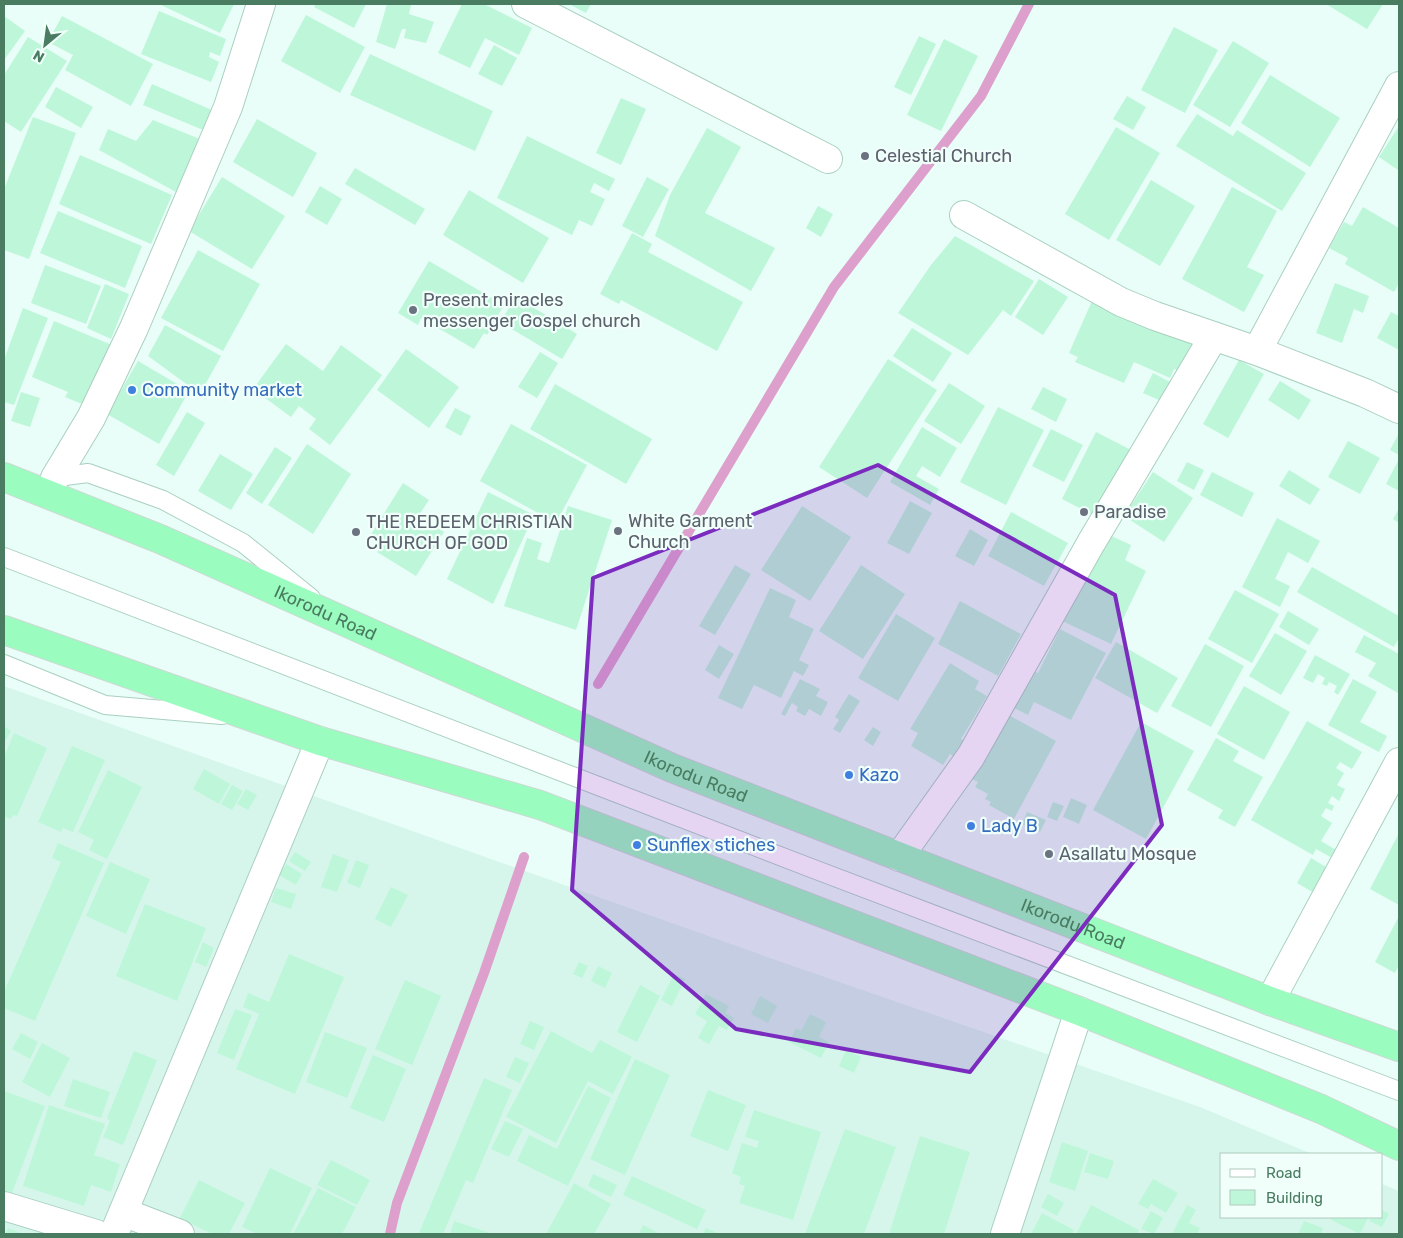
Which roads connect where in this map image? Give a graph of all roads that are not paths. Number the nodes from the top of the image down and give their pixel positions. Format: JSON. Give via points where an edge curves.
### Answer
{"nodes":[{"id":1,"x":261,"y":4,"type":"edge"},
{"id":2,"x":526,"y":4,"type":"edge"},
{"id":3,"x":1399,"y":86,"type":"edge"},
{"id":4,"x":828,"y":159,"type":"dead end"},
{"id":5,"x":964,"y":215,"type":"dead end"},
{"id":6,"x":1214,"y":336,"type":"junction"},
{"id":7,"x":1257,"y":351,"type":"junction"},
{"id":8,"x":1399,"y":409,"type":"edge"},
{"id":9,"x":55,"y":478,"type":"junction"},
{"id":10,"x":9,"y":484,"type":"edge"},
{"id":11,"x":4,"y":557,"type":"edge"},
{"id":12,"x":337,"y":619,"type":"junction"},
{"id":13,"x":4,"y":630,"type":"edge"},
{"id":14,"x":4,"y":664,"type":"edge"},
{"id":15,"x":248,"y":716,"type":"junction"},
{"id":16,"x":320,"y":741,"type":"junction"},
{"id":17,"x":1399,"y":762,"type":"edge"},
{"id":18,"x":899,"y":857,"type":"junction"},
{"id":19,"x":1270,"y":1001,"type":"junction"},
{"id":20,"x":1079,"y":1011,"type":"junction"},
{"id":21,"x":1399,"y":1047,"type":"edge"},
{"id":22,"x":1399,"y":1091,"type":"edge"},
{"id":23,"x":1399,"y":1146,"type":"edge"},
{"id":24,"x":4,"y":1206,"type":"edge"},
{"id":25,"x":118,"y":1223,"type":"edge"},
{"id":26,"x":96,"y":1234,"type":"edge"},
{"id":27,"x":180,"y":1234,"type":"edge"},
{"id":28,"x":1005,"y":1234,"type":"edge"}],
"edges":[{"from":1,"to":9,"type":"street","via":[[228,107],[134,328],[92,418]]},
{"from":2,"to":4,"type":"street"},
{"from":3,"to":7,"type":"street"},
{"from":5,"to":6,"type":"street","via":[[1121,302]]},
{"from":6,"to":7,"type":"street"},
{"from":6,"to":18,"type":"street","via":[[1091,543],[971,756]]},
{"from":7,"to":8,"type":"street"},
{"from":9,"to":10,"type":"lane"},
{"from":9,"to":12,"type":"lane","via":[[88,473],[163,500],[243,543]]},
{"from":10,"to":12,"type":"highway","name":"Ikorodu Road","via":[[160,539]]},
{"from":11,"to":22,"type":"lane"},
{"from":12,"to":18,"type":"highway","name":"Ikorodu Road","via":[[672,768]]},
{"from":13,"to":15,"type":"highway"},
{"from":14,"to":15,"type":"lane","via":[[105,706]]},
{"from":15,"to":16,"type":"highway"},
{"from":16,"to":20,"type":"highway","via":[[540,805]]},
{"from":16,"to":25,"type":"street"},
{"from":17,"to":19,"type":"street"},
{"from":18,"to":19,"type":"highway","name":"Ikorodu Road"},
{"from":19,"to":21,"type":"highway","name":"Ikorodu Road"},
{"from":20,"to":23,"type":"highway","via":[[1322,1109]]},
{"from":20,"to":28,"type":"street"},
{"from":24,"to":26,"type":"street"},
{"from":25,"to":27,"type":"street"}]}
